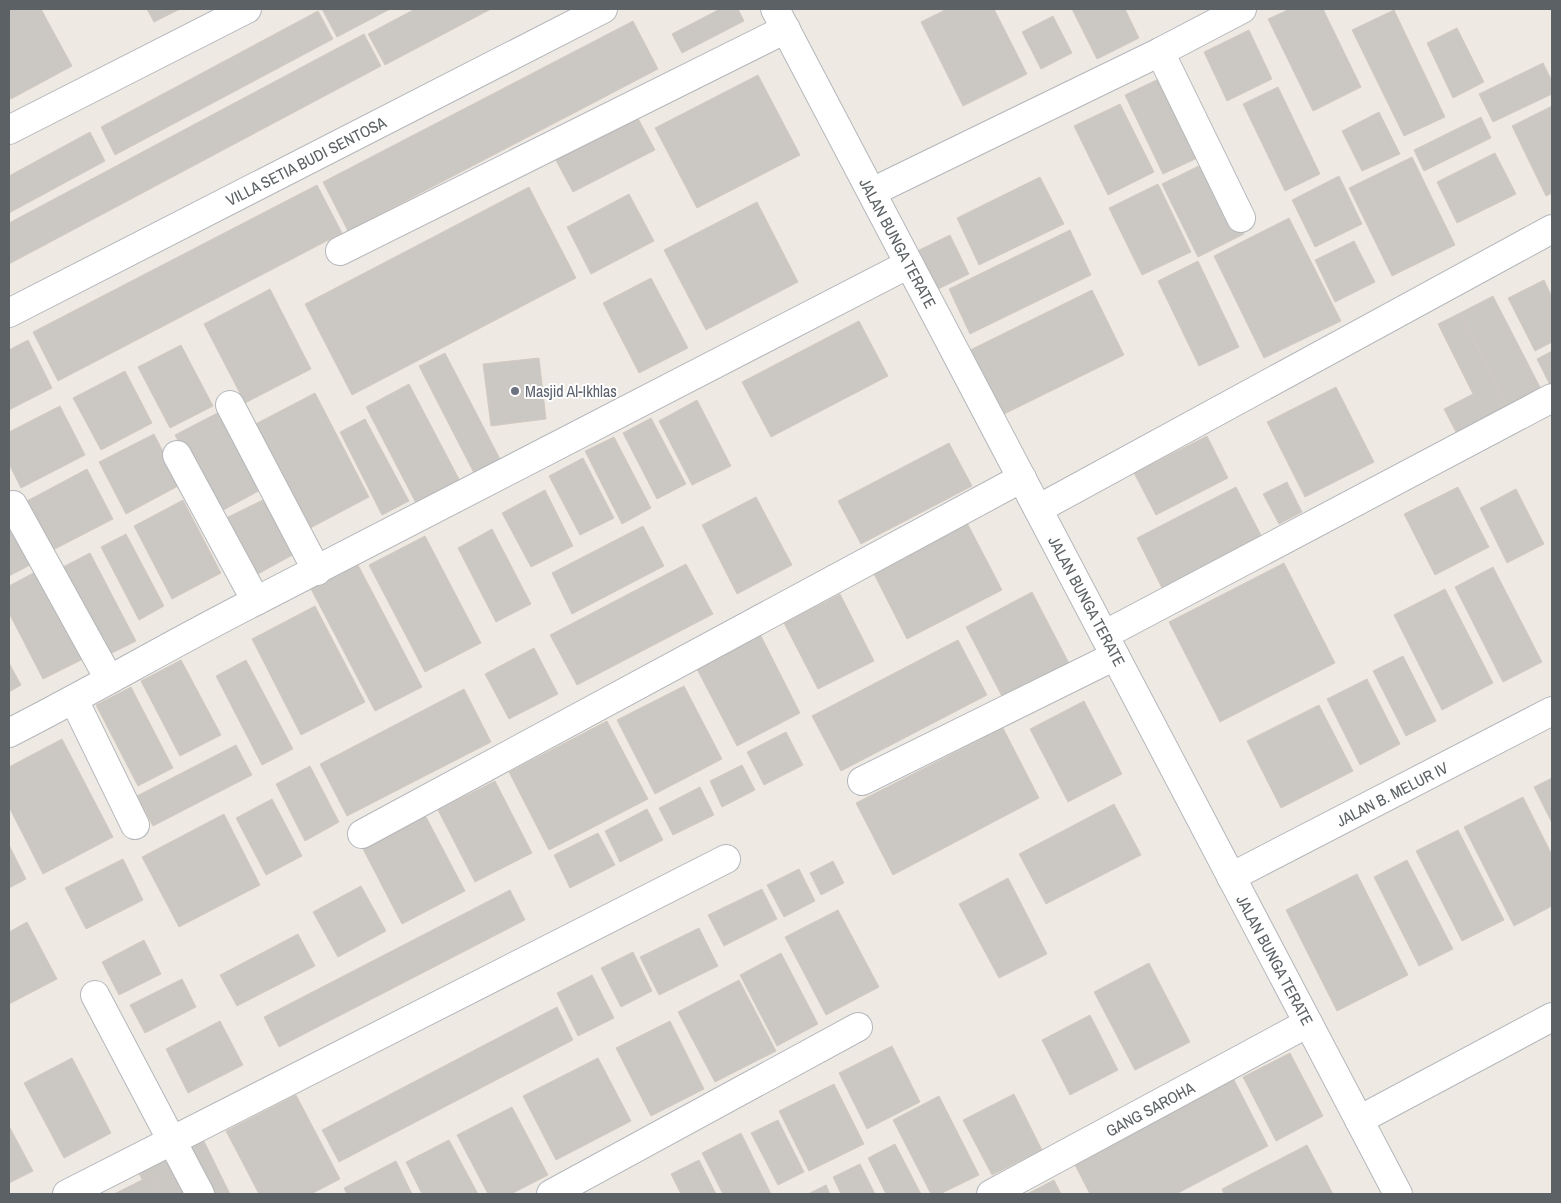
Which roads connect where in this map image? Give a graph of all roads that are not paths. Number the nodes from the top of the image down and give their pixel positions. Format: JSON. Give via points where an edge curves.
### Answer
{"nodes":[{"id":1,"x":248,"y":9,"type":"edge"},
{"id":2,"x":603,"y":9,"type":"edge"},
{"id":3,"x":1242,"y":9,"type":"edge"},
{"id":4,"x":780,"y":19,"type":"edge"},
{"id":5,"x":1160,"y":52,"type":"junction"},
{"id":6,"x":9,"y":130,"type":"edge"},
{"id":7,"x":872,"y":192,"type":"junction"},
{"id":8,"x":1241,"y":218,"type":"dead end"},
{"id":9,"x":1552,"y":229,"type":"edge"},
{"id":10,"x":340,"y":251,"type":"dead end"},
{"id":11,"x":909,"y":264,"type":"junction"},
{"id":12,"x":9,"y":313,"type":"edge"},
{"id":13,"x":1552,"y":398,"type":"edge"},
{"id":14,"x":230,"y":405,"type":"dead end"},
{"id":15,"x":177,"y":455,"type":"dead end"},
{"id":16,"x":1022,"y":478,"type":"junction"},
{"id":17,"x":14,"y":505,"type":"dead end"},
{"id":18,"x":1038,"y":509,"type":"junction"},
{"id":19,"x":317,"y":572,"type":"junction"},
{"id":20,"x":256,"y":601,"type":"junction"},
{"id":21,"x":1110,"y":645,"type":"junction"},
{"id":22,"x":109,"y":679,"type":"junction"},
{"id":23,"x":74,"y":700,"type":"junction"},
{"id":24,"x":1552,"y":710,"type":"edge"},
{"id":25,"x":9,"y":732,"type":"edge"},
{"id":26,"x":862,"y":781,"type":"dead end"},
{"id":27,"x":135,"y":825,"type":"dead end"},
{"id":28,"x":362,"y":834,"type":"dead end"},
{"id":29,"x":726,"y":859,"type":"dead end"},
{"id":30,"x":1231,"y":877,"type":"junction"},
{"id":31,"x":95,"y":995,"type":"dead end"},
{"id":32,"x":1552,"y":1016,"type":"edge"},
{"id":33,"x":1308,"y":1023,"type":"junction"},
{"id":34,"x":858,"y":1028,"type":"dead end"},
{"id":35,"x":1359,"y":1120,"type":"junction"},
{"id":36,"x":172,"y":1142,"type":"junction"},
{"id":37,"x":67,"y":1194,"type":"edge"},
{"id":38,"x":200,"y":1194,"type":"edge"},
{"id":39,"x":551,"y":1194,"type":"edge"},
{"id":40,"x":991,"y":1194,"type":"edge"},
{"id":41,"x":1398,"y":1194,"type":"edge"}],
"edges":[{"from":1,"to":6,"type":"street"},
{"from":2,"to":12,"type":"street","name":"VILLA SETIA BUDI SENTOSA"},
{"from":3,"to":5,"type":"street"},
{"from":4,"to":7,"type":"street","name":"JALAN BUNGA TERATE"},
{"from":4,"to":10,"type":"street"},
{"from":5,"to":7,"type":"street"},
{"from":5,"to":8,"type":"street"},
{"from":7,"to":11,"type":"street","name":"JALAN BUNGA TERATE"},
{"from":9,"to":18,"type":"street"},
{"from":11,"to":16,"type":"street","name":"JALAN BUNGA TERATE"},
{"from":11,"to":19,"type":"street"},
{"from":13,"to":21,"type":"street"},
{"from":14,"to":19,"type":"street"},
{"from":15,"to":20,"type":"street"},
{"from":16,"to":18,"type":"street","name":"JALAN BUNGA TERATE"},
{"from":16,"to":28,"type":"street"},
{"from":17,"to":22,"type":"street"},
{"from":18,"to":21,"type":"street","name":"JALAN BUNGA TERATE"},
{"from":19,"to":20,"type":"street"},
{"from":20,"to":22,"type":"street"},
{"from":21,"to":26,"type":"street"},
{"from":21,"to":30,"type":"street","name":"JALAN BUNGA TERATE"},
{"from":22,"to":23,"type":"street"},
{"from":23,"to":25,"type":"street"},
{"from":23,"to":27,"type":"street"},
{"from":24,"to":30,"type":"street","name":"JALAN B. MELUR IV"},
{"from":29,"to":36,"type":"street"},
{"from":30,"to":33,"type":"street","name":"JALAN BUNGA TERATE"},
{"from":31,"to":36,"type":"street"},
{"from":32,"to":35,"type":"street"},
{"from":33,"to":35,"type":"street","name":"JALAN BUNGA TERATE"},
{"from":33,"to":40,"type":"street","name":"GANG SAROHA"},
{"from":34,"to":39,"type":"street"},
{"from":35,"to":41,"type":"street","name":"JALAN BUNGA TERATE"},
{"from":36,"to":37,"type":"street"},
{"from":36,"to":38,"type":"street"}]}
